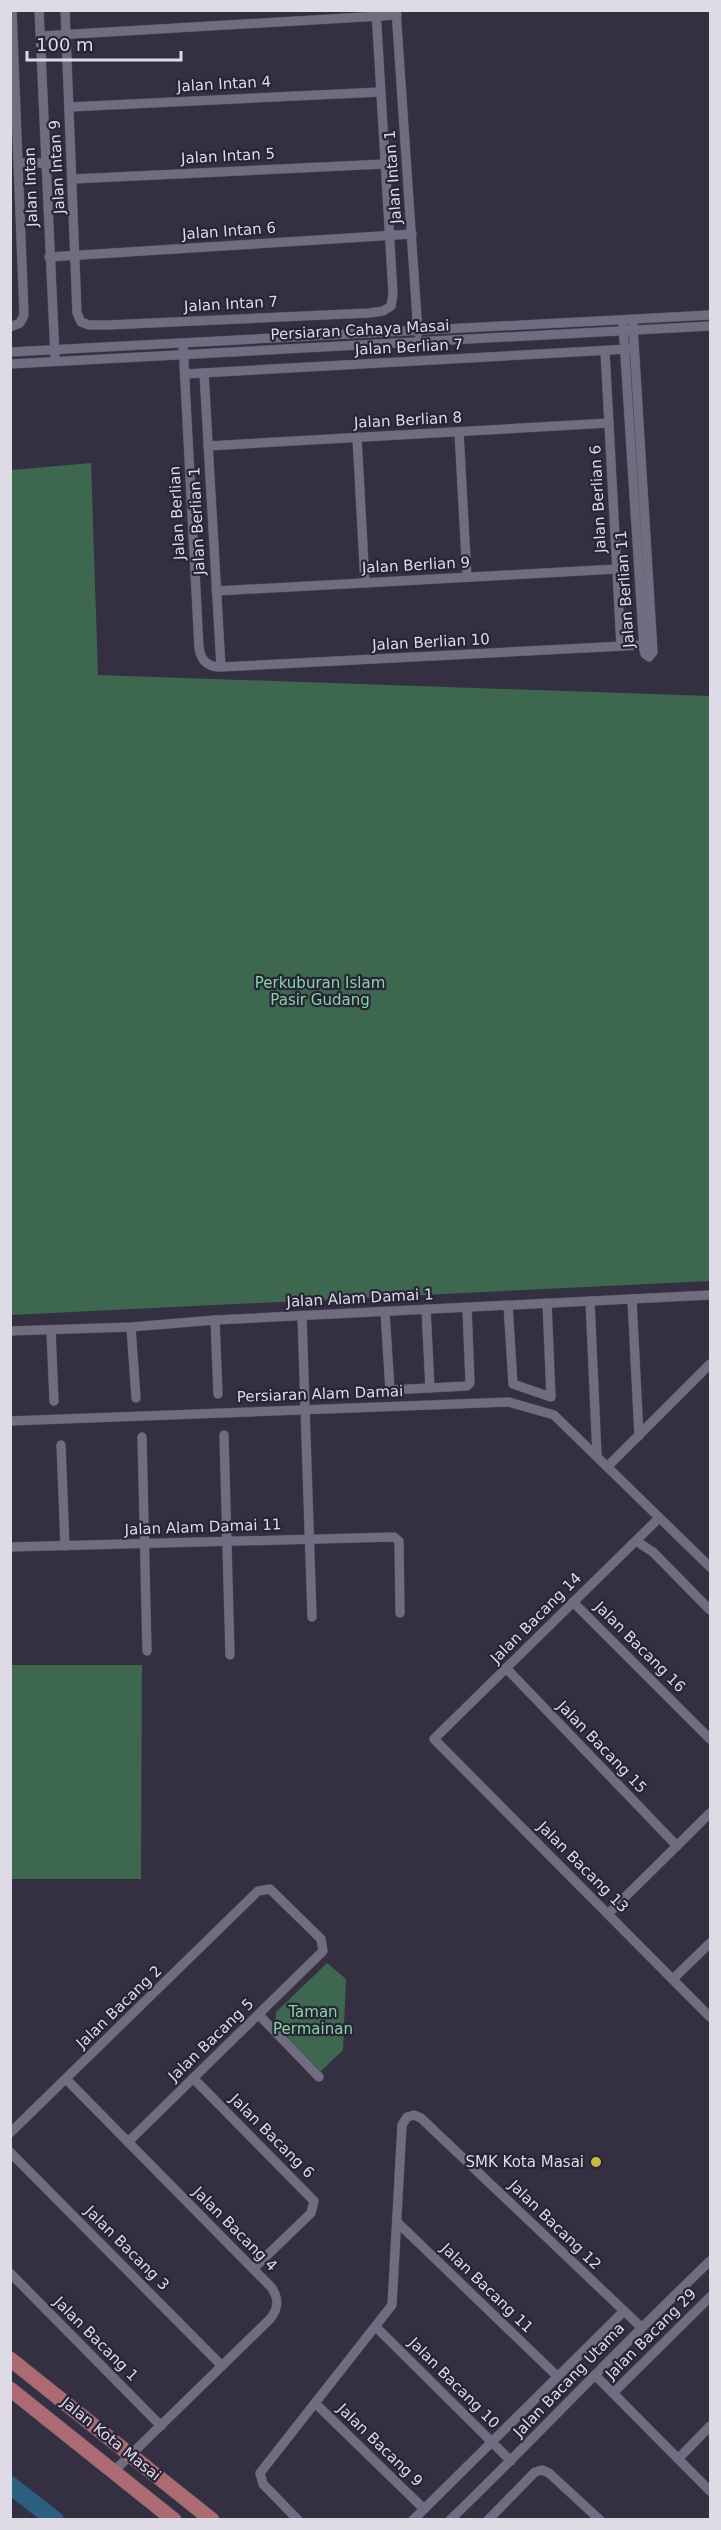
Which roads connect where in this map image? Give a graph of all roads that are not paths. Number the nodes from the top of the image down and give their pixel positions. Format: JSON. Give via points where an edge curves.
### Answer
{"nodes":[{"id":1,"x":12,"y":10,"type":"edge"},
{"id":2,"x":39,"y":10,"type":"edge"},
{"id":3,"x":65,"y":10,"type":"edge"},
{"id":4,"x":376,"y":13,"type":"edge"},
{"id":5,"x":397,"y":13,"type":"edge"},
{"id":6,"x":66,"y":34,"type":"junction"},
{"id":7,"x":41,"y":36,"type":"junction"},
{"id":8,"x":380,"y":92,"type":"junction"},
{"id":9,"x":69,"y":106,"type":"junction"},
{"id":10,"x":18,"y":163,"type":"junction"},
{"id":11,"x":45,"y":163,"type":"junction"},
{"id":12,"x":384,"y":164,"type":"junction"},
{"id":13,"x":73,"y":179,"type":"junction"},
{"id":14,"x":412,"y":234,"type":"junction"},
{"id":15,"x":389,"y":236,"type":"junction"},
{"id":16,"x":76,"y":255,"type":"junction"},
{"id":17,"x":49,"y":257,"type":"junction"},
{"id":18,"x":382,"y":310,"type":"joint"},
{"id":19,"x":711,"y":315,"type":"edge"},
{"id":20,"x":627,"y":320,"type":"junction"},
{"id":21,"x":81,"y":322,"type":"joint"},
{"id":22,"x":711,"y":326,"type":"edge"},
{"id":23,"x":10,"y":327,"type":"edge"},
{"id":24,"x":418,"y":330,"type":"junction"},
{"id":25,"x":628,"y":331,"type":"junction"},
{"id":26,"x":419,"y":342,"type":"junction"},
{"id":27,"x":183,"y":344,"type":"junction"},
{"id":28,"x":629,"y":349,"type":"junction"},
{"id":29,"x":54,"y":350,"type":"junction"},
{"id":30,"x":604,"y":351,"type":"junction"},
{"id":31,"x":10,"y":352,"type":"edge"},
{"id":32,"x":184,"y":355,"type":"junction"},
{"id":33,"x":55,"y":362,"type":"junction"},
{"id":34,"x":10,"y":364,"type":"edge"},
{"id":35,"x":204,"y":373,"type":"junction"},
{"id":36,"x":185,"y":374,"type":"junction"},
{"id":37,"x":609,"y":423,"type":"junction"},
{"id":38,"x":459,"y":432,"type":"junction"},
{"id":39,"x":357,"y":437,"type":"junction"},
{"id":40,"x":208,"y":446,"type":"junction"},
{"id":41,"x":617,"y":569,"type":"junction"},
{"id":42,"x":467,"y":577,"type":"junction"},
{"id":43,"x":365,"y":583,"type":"junction"},
{"id":44,"x":216,"y":591,"type":"junction"},
{"id":45,"x":643,"y":645,"type":"joint"},
{"id":46,"x":621,"y":646,"type":"junction"},
{"id":47,"x":221,"y":667,"type":"junction"},
{"id":48,"x":711,"y":1295,"type":"edge"},
{"id":49,"x":632,"y":1299,"type":"junction"},
{"id":50,"x":590,"y":1301,"type":"junction"},
{"id":51,"x":547,"y":1303,"type":"junction"},
{"id":52,"x":508,"y":1305,"type":"junction"},
{"id":53,"x":467,"y":1307,"type":"junction"},
{"id":54,"x":426,"y":1309,"type":"junction"},
{"id":55,"x":385,"y":1312,"type":"junction"},
{"id":56,"x":302,"y":1317,"type":"junction"},
{"id":57,"x":215,"y":1320,"type":"junction"},
{"id":58,"x":131,"y":1327,"type":"junction"},
{"id":59,"x":10,"y":1331,"type":"edge"},
{"id":60,"x":51,"y":1331,"type":"junction"},
{"id":61,"x":711,"y":1364,"type":"edge"},
{"id":62,"x":430,"y":1388,"type":"junction"},
{"id":63,"x":218,"y":1394,"type":"dead end"},
{"id":64,"x":136,"y":1398,"type":"dead end"},
{"id":65,"x":54,"y":1401,"type":"dead end"},
{"id":66,"x":305,"y":1410,"type":"junction"},
{"id":67,"x":10,"y":1421,"type":"edge"},
{"id":68,"x":224,"y":1435,"type":"dead end"},
{"id":69,"x":639,"y":1436,"type":"junction"},
{"id":70,"x":142,"y":1437,"type":"dead end"},
{"id":71,"x":61,"y":1445,"type":"dead end"},
{"id":72,"x":597,"y":1455,"type":"junction"},
{"id":73,"x":608,"y":1466,"type":"junction"},
{"id":74,"x":659,"y":1518,"type":"junction"},
{"id":75,"x":310,"y":1539,"type":"junction"},
{"id":76,"x":636,"y":1540,"type":"junction"},
{"id":77,"x":227,"y":1542,"type":"junction"},
{"id":78,"x":145,"y":1544,"type":"junction"},
{"id":79,"x":65,"y":1546,"type":"junction"},
{"id":80,"x":10,"y":1547,"type":"edge"},
{"id":81,"x":711,"y":1567,"type":"edge"},
{"id":82,"x":573,"y":1602,"type":"junction"},
{"id":83,"x":711,"y":1610,"type":"edge"},
{"id":84,"x":400,"y":1613,"type":"dead end"},
{"id":85,"x":312,"y":1617,"type":"dead end"},
{"id":86,"x":147,"y":1651,"type":"dead end"},
{"id":87,"x":230,"y":1655,"type":"dead end"},
{"id":88,"x":506,"y":1668,"type":"junction"},
{"id":89,"x":434,"y":1739,"type":"joint"},
{"id":90,"x":711,"y":1739,"type":"edge"},
{"id":91,"x":711,"y":1813,"type":"edge"},
{"id":92,"x":677,"y":1846,"type":"junction"},
{"id":93,"x":248,"y":1902,"type":"joint"},
{"id":94,"x":608,"y":1914,"type":"junction"},
{"id":95,"x":711,"y":1943,"type":"edge"},
{"id":96,"x":673,"y":1979,"type":"junction"},
{"id":97,"x":258,"y":2015,"type":"junction"},
{"id":98,"x":711,"y":2017,"type":"edge"},
{"id":99,"x":319,"y":2077,"type":"dead end"},
{"id":100,"x":193,"y":2078,"type":"junction"},
{"id":101,"x":66,"y":2079,"type":"junction"},
{"id":102,"x":10,"y":2133,"type":"edge"},
{"id":103,"x":128,"y":2142,"type":"junction"},
{"id":104,"x":10,"y":2152,"type":"edge"},
{"id":105,"x":397,"y":2222,"type":"junction"},
{"id":106,"x":711,"y":2261,"type":"edge"},
{"id":107,"x":254,"y":2269,"type":"junction"},
{"id":108,"x":10,"y":2273,"type":"edge"},
{"id":109,"x":711,"y":2297,"type":"edge"},
{"id":110,"x":624,"y":2312,"type":"junction"},
{"id":111,"x":376,"y":2327,"type":"junction"},
{"id":112,"x":641,"y":2327,"type":"junction"},
{"id":113,"x":10,"y":2359,"type":"edge"},
{"id":114,"x":222,"y":2366,"type":"junction"},
{"id":115,"x":595,"y":2375,"type":"junction"},
{"id":116,"x":557,"y":2376,"type":"junction"},
{"id":117,"x":10,"y":2389,"type":"edge"},
{"id":118,"x":613,"y":2393,"type":"junction"},
{"id":119,"x":315,"y":2403,"type":"junction"},
{"id":120,"x":161,"y":2426,"type":"junction"},
{"id":121,"x":711,"y":2426,"type":"edge"},
{"id":122,"x":491,"y":2441,"type":"junction"},
{"id":123,"x":131,"y":2455,"type":"junction"},
{"id":124,"x":678,"y":2459,"type":"junction"},
{"id":125,"x":511,"y":2461,"type":"junction"},
{"id":126,"x":114,"y":2472,"type":"junction"},
{"id":127,"x":711,"y":2491,"type":"edge"},
{"id":128,"x":424,"y":2509,"type":"junction"},
{"id":129,"x":174,"y":2520,"type":"edge"},
{"id":130,"x":212,"y":2520,"type":"edge"},
{"id":131,"x":298,"y":2520,"type":"edge"},
{"id":132,"x":413,"y":2520,"type":"edge"},
{"id":133,"x":450,"y":2520,"type":"edge"},
{"id":134,"x":488,"y":2520,"type":"edge"},
{"id":135,"x":600,"y":2520,"type":"edge"}],
"edges":[{"from":1,"to":10,"type":"street"},
{"from":2,"to":7,"type":"street","name":"Jalan Intan"},
{"from":3,"to":6,"type":"street","name":"Jalan Intan 9"},
{"from":4,"to":5,"type":"street"},
{"from":4,"to":6,"type":"street"},
{"from":4,"to":8,"type":"street","name":"Jalan Intan 1"},
{"from":5,"to":14,"type":"street","name":"Jalan Intan 1"},
{"from":6,"to":7,"type":"street"},
{"from":6,"to":9,"type":"street","name":"Jalan Intan 9"},
{"from":7,"to":11,"type":"street","name":"Jalan Intan"},
{"from":8,"to":9,"type":"street","name":"Jalan Intan 4"},
{"from":8,"to":12,"type":"street","name":"Jalan Intan 1"},
{"from":9,"to":13,"type":"street","name":"Jalan Intan 9"},
{"from":10,"to":11,"type":"street"},
{"from":10,"to":23,"type":"street","via":[[24,315],[20,323]]},
{"from":11,"to":17,"type":"street","name":"Jalan Intan"},
{"from":12,"to":13,"type":"street","name":"Jalan Intan 5"},
{"from":12,"to":15,"type":"street","name":"Jalan Intan 1"},
{"from":13,"to":16,"type":"street","name":"Jalan Intan 9"},
{"from":14,"to":15,"type":"street","name":"Jalan Intan 6"},
{"from":14,"to":24,"type":"street","name":"Jalan Intan 1"},
{"from":15,"to":16,"type":"street","name":"Jalan Intan 6"},
{"from":15,"to":18,"type":"street","name":"Jalan Intan 1","via":[[393,294],[391,306]]},
{"from":16,"to":17,"type":"street","name":"Jalan Intan 6"},
{"from":16,"to":21,"type":"street","name":"Jalan Intan 9","via":[[77,313]]},
{"from":17,"to":29,"type":"street","name":"Jalan Intan"},
{"from":18,"to":21,"type":"street","name":"Jalan Intan 7","via":[[108,326]]},
{"from":19,"to":20,"type":"street","name":"Persiaran Cahaya Masai"},
{"from":20,"to":24,"type":"street","name":"Persiaran Cahaya Masai"},
{"from":20,"to":25,"type":"street","name":"Jalan Berlian 11"},
{"from":22,"to":25,"type":"street","name":"Persiaran Cahaya Masai"},
{"from":24,"to":26,"type":"street","name":"Jalan Intan 1"},
{"from":24,"to":27,"type":"street","name":"Persiaran Cahaya Masai"},
{"from":25,"to":26,"type":"street","name":"Persiaran Cahaya Masai"},
{"from":25,"to":28,"type":"street","name":"Jalan Berlian 11"},
{"from":26,"to":32,"type":"street","name":"Persiaran Cahaya Masai"},
{"from":27,"to":29,"type":"street","name":"Persiaran Cahaya Masai"},
{"from":27,"to":32,"type":"street","name":"Jalan Berlian"},
{"from":28,"to":30,"type":"street","name":"Jalan Berlian 7"},
{"from":28,"to":45,"type":"street","name":"Jalan Berlian 11","via":[[651,656],[645,654]]},
{"from":29,"to":31,"type":"street","name":"Persiaran Cahaya Masai"},
{"from":29,"to":33,"type":"street","name":"Jalan Intan"},
{"from":30,"to":35,"type":"street","name":"Jalan Berlian 7"},
{"from":30,"to":37,"type":"street","name":"Jalan Berlian 6"},
{"from":32,"to":33,"type":"street","name":"Persiaran Cahaya Masai"},
{"from":32,"to":36,"type":"street","name":"Jalan Berlian"},
{"from":33,"to":34,"type":"street","name":"Persiaran Cahaya Masai"},
{"from":35,"to":36,"type":"street","name":"Jalan Berlian 7"},
{"from":35,"to":40,"type":"street","name":"Jalan Berlian 1"},
{"from":36,"to":47,"type":"street","name":"Jalan Berlian","via":[[199,648],[206,664]]},
{"from":37,"to":38,"type":"street","name":"Jalan Berlian 8"},
{"from":37,"to":41,"type":"street","name":"Jalan Berlian 6"},
{"from":38,"to":39,"type":"street","name":"Jalan Berlian 8"},
{"from":38,"to":42,"type":"street"},
{"from":39,"to":40,"type":"street","name":"Jalan Berlian 8"},
{"from":39,"to":43,"type":"street"},
{"from":40,"to":44,"type":"street","name":"Jalan Berlian 1"},
{"from":41,"to":42,"type":"street","name":"Jalan Berlian 9"},
{"from":41,"to":46,"type":"street","name":"Jalan Berlian 6"},
{"from":42,"to":43,"type":"street","name":"Jalan Berlian 9"},
{"from":43,"to":44,"type":"street","name":"Jalan Berlian 9"},
{"from":44,"to":47,"type":"street","name":"Jalan Berlian 1"},
{"from":45,"to":46,"type":"street","name":"Jalan Berlian 10"},
{"from":46,"to":47,"type":"street","name":"Jalan Berlian 10"},
{"from":48,"to":49,"type":"street","name":"Jalan Alam Damai 1"},
{"from":49,"to":50,"type":"street","name":"Jalan Alam Damai 1"},
{"from":49,"to":69,"type":"street"},
{"from":50,"to":51,"type":"street","name":"Jalan Alam Damai 1"},
{"from":50,"to":72,"type":"street"},
{"from":51,"to":52,"type":"street","name":"Jalan Alam Damai 1"},
{"from":51,"to":52,"type":"street","via":[[551,1397],[513,1384]]},
{"from":52,"to":53,"type":"street","name":"Jalan Alam Damai 1"},
{"from":53,"to":54,"type":"street","name":"Jalan Alam Damai 1"},
{"from":53,"to":62,"type":"street","via":[[471,1383]]},
{"from":54,"to":55,"type":"street","name":"Jalan Alam Damai 1"},
{"from":54,"to":62,"type":"street"},
{"from":55,"to":56,"type":"street","name":"Jalan Alam Damai 1"},
{"from":55,"to":62,"type":"street","via":[[390,1390]]},
{"from":56,"to":57,"type":"street","name":"Jalan Alam Damai 1"},
{"from":56,"to":66,"type":"street"},
{"from":57,"to":58,"type":"street","name":"Jalan Alam Damai 1"},
{"from":57,"to":63,"type":"street"},
{"from":58,"to":60,"type":"street","name":"Jalan Alam Damai 1"},
{"from":58,"to":64,"type":"street"},
{"from":59,"to":60,"type":"street","name":"Jalan Alam Damai 1"},
{"from":60,"to":65,"type":"street"},
{"from":61,"to":69,"type":"street"},
{"from":66,"to":67,"type":"street","name":"Persiaran Alam Damai"},
{"from":66,"to":72,"type":"street","name":"Persiaran Alam Damai","via":[[509,1402],[554,1415]]},
{"from":66,"to":75,"type":"street"},
{"from":68,"to":77,"type":"street"},
{"from":69,"to":73,"type":"street"},
{"from":70,"to":78,"type":"street"},
{"from":71,"to":79,"type":"street"},
{"from":72,"to":73,"type":"street","name":"Persiaran Alam Damai"},
{"from":73,"to":74,"type":"street","name":"Persiaran Alam Damai"},
{"from":74,"to":76,"type":"street","name":"Jalan Bacang 14"},
{"from":74,"to":81,"type":"street","name":"Persiaran Alam Damai"},
{"from":75,"to":77,"type":"street","name":"Jalan Alam Damai 11"},
{"from":75,"to":84,"type":"street","name":"Jalan Alam Damai 11","via":[[397,1538]]},
{"from":75,"to":85,"type":"street"},
{"from":76,"to":82,"type":"street","name":"Jalan Bacang 14"},
{"from":76,"to":83,"type":"street"},
{"from":77,"to":78,"type":"street","name":"Jalan Alam Damai 11"},
{"from":77,"to":87,"type":"street"},
{"from":78,"to":79,"type":"street","name":"Jalan Alam Damai 11"},
{"from":78,"to":86,"type":"street"},
{"from":79,"to":80,"type":"street","name":"Jalan Alam Damai 11"},
{"from":82,"to":88,"type":"street","name":"Jalan Bacang 14"},
{"from":82,"to":90,"type":"street","name":"Jalan Bacang 16"},
{"from":88,"to":89,"type":"street","name":"Jalan Bacang 14"},
{"from":88,"to":92,"type":"street","name":"Jalan Bacang 15"},
{"from":89,"to":94,"type":"street","name":"Jalan Bacang 13"},
{"from":91,"to":92,"type":"street"},
{"from":92,"to":94,"type":"street"},
{"from":93,"to":97,"type":"street","name":"Jalan Bacang 5","via":[[262,1889],[274,1892],[323,1943],[323,1951],[315,1960]]},
{"from":93,"to":101,"type":"street","name":"Jalan Bacang 2"},
{"from":94,"to":96,"type":"street","name":"Jalan Bacang 13"},
{"from":95,"to":96,"type":"street"},
{"from":96,"to":98,"type":"street","name":"Jalan Bacang 13"},
{"from":97,"to":99,"type":"street"},
{"from":97,"to":100,"type":"street","name":"Jalan Bacang 5"},
{"from":100,"to":103,"type":"street","name":"Jalan Bacang 5"},
{"from":100,"to":107,"type":"street","name":"Jalan Bacang 6","via":[[311,2198],[313,2209]]},
{"from":101,"to":102,"type":"street","name":"Jalan Bacang 2"},
{"from":101,"to":103,"type":"street","name":"Jalan Bacang 4"},
{"from":103,"to":107,"type":"street","name":"Jalan Bacang 4"},
{"from":104,"to":114,"type":"street","name":"Jalan Bacang 3"},
{"from":105,"to":110,"type":"street","name":"Jalan Bacang 12","via":[[403,2122],[414,2115]]},
{"from":105,"to":111,"type":"street","via":[[392,2305]]},
{"from":105,"to":116,"type":"street","name":"Jalan Bacang 11"},
{"from":106,"to":112,"type":"street","name":"Jalan Bacang Utama"},
{"from":107,"to":114,"type":"street","name":"Jalan Bacang 4","via":[[275,2292],[277,2306],[270,2319]]},
{"from":108,"to":120,"type":"street","name":"Jalan Bacang 1"},
{"from":109,"to":118,"type":"street","name":"Jalan Bacang 29"},
{"from":110,"to":112,"type":"street","name":"Jalan Bacang 12"},
{"from":110,"to":116,"type":"street"},
{"from":111,"to":119,"type":"street"},
{"from":111,"to":122,"type":"street","name":"Jalan Bacang 10"},
{"from":112,"to":115,"type":"street","name":"Jalan Bacang Utama"},
{"from":113,"to":123,"type":"main road","name":"Jalan Kota Masai"},
{"from":114,"to":120,"type":"street","name":"Jalan Bacang 4"},
{"from":115,"to":118,"type":"street"},
{"from":115,"to":125,"type":"street","name":"Jalan Bacang Utama"},
{"from":116,"to":122,"type":"street"},
{"from":117,"to":126,"type":"main road","name":"Jalan Kota Masai"},
{"from":118,"to":124,"type":"street"},
{"from":119,"to":128,"type":"street","name":"Jalan Bacang 9"},
{"from":119,"to":131,"type":"street","via":[[260,2473],[261,2481]]},
{"from":120,"to":123,"type":"street","name":"Jalan Bacang 4"},
{"from":121,"to":124,"type":"street"},
{"from":122,"to":125,"type":"street","name":"Jalan Bacang 10"},
{"from":122,"to":128,"type":"street"},
{"from":123,"to":126,"type":"street","name":"Jalan Bacang 4"},
{"from":123,"to":130,"type":"main road","name":"Jalan Kota Masai"},
{"from":124,"to":127,"type":"street"},
{"from":125,"to":133,"type":"street","name":"Jalan Bacang Utama"},
{"from":126,"to":129,"type":"main road","name":"Jalan Kota Masai"},
{"from":128,"to":132,"type":"street"},
{"from":134,"to":135,"type":"street","via":[[533,2474],[542,2470]]}]}
